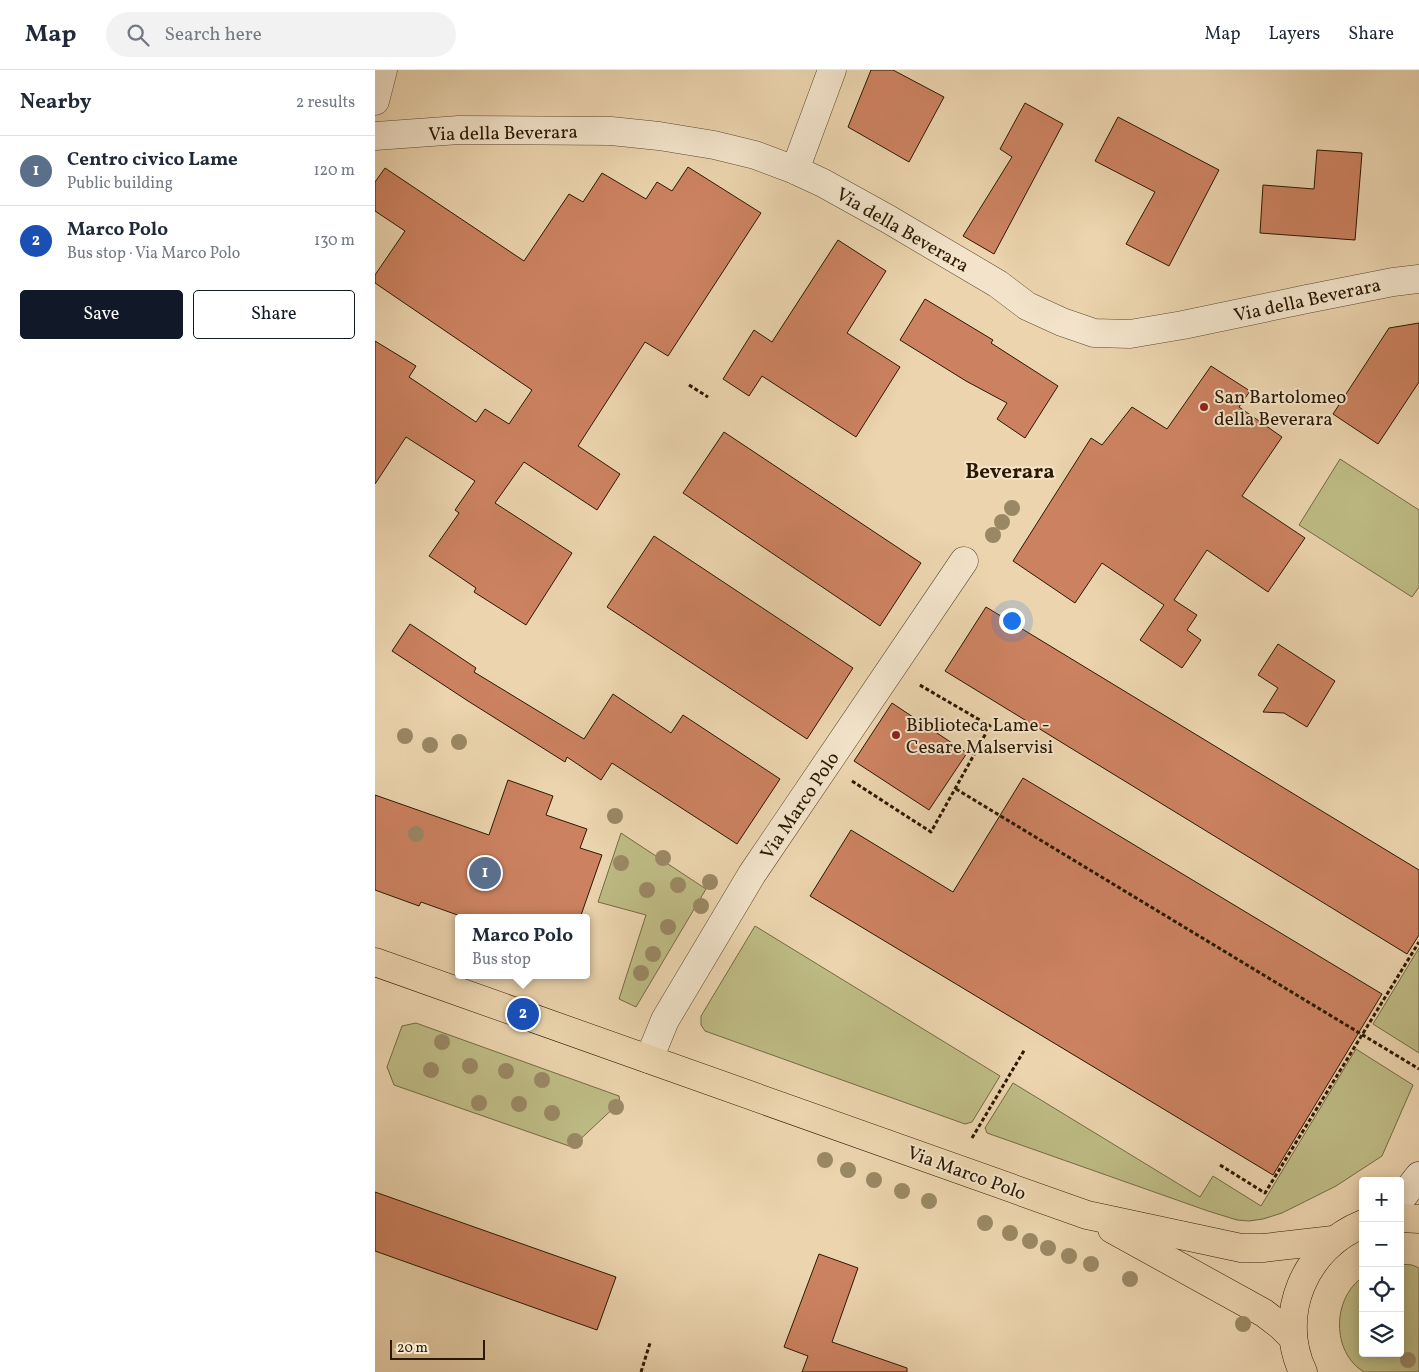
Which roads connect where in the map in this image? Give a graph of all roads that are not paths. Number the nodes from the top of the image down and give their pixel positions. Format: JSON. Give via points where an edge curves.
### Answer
{"nodes":[{"id":1,"x":383,"y":70,"type":"edge"},
{"id":2,"x":832,"y":70,"type":"edge"},
{"id":3,"x":375,"y":101,"type":"edge"},
{"id":4,"x":375,"y":136,"type":"edge"},
{"id":5,"x":795,"y":170,"type":"junction"},
{"id":6,"x":1419,"y":279,"type":"edge"},
{"id":7,"x":964,"y":561,"type":"dead end"},
{"id":8,"x":375,"y":962,"type":"edge"},
{"id":9,"x":649,"y":1059,"type":"junction"},
{"id":10,"x":1419,"y":1176,"type":"edge"},
{"id":11,"x":1404,"y":1195,"type":"edge"},
{"id":12,"x":1087,"y":1215,"type":"junction"},
{"id":13,"x":1404,"y":1218,"type":"edge"},
{"id":14,"x":1419,"y":1219,"type":"edge"},
{"id":15,"x":1359,"y":1226,"type":"edge"},
{"id":16,"x":1333,"y":1240,"type":"junction"},
{"id":17,"x":1293,"y":1338,"type":"junction"},
{"id":18,"x":1303,"y":1372,"type":"edge"}],
"edges":[{"from":1,"to":3,"type":"street"},
{"from":2,"to":5,"type":"street"},
{"from":4,"to":5,"type":"street","name":"Via della Beverara","via":[[459,130],[611,131],[714,145],[755,155]]},
{"from":5,"to":6,"type":"street","name":"Via della Beverara","via":[[888,219],[998,284],[1027,306],[1094,333],[1130,334]]},
{"from":7,"to":9,"type":"street","name":"Via Marco Polo","via":[[752,874],[665,1020]]},
{"from":8,"to":9,"type":"main road","name":"Via Marco Polo"},
{"from":9,"to":12,"type":"main road","name":"Via Marco Polo"},
{"from":10,"to":11,"type":"street"},
{"from":12,"to":16,"type":"main road","name":"Via Marco Polo","via":[[1241,1248]]},
{"from":12,"to":17,"type":"main road","name":"Via Marco Polo","via":[[1264,1313]]},
{"from":13,"to":14,"type":"main road"},
{"from":15,"to":16,"type":"main road"},
{"from":16,"to":17,"type":"main road","via":[[1315,1259],[1300,1285],[1294,1306]]},
{"from":17,"to":18,"type":"main road"}]}
